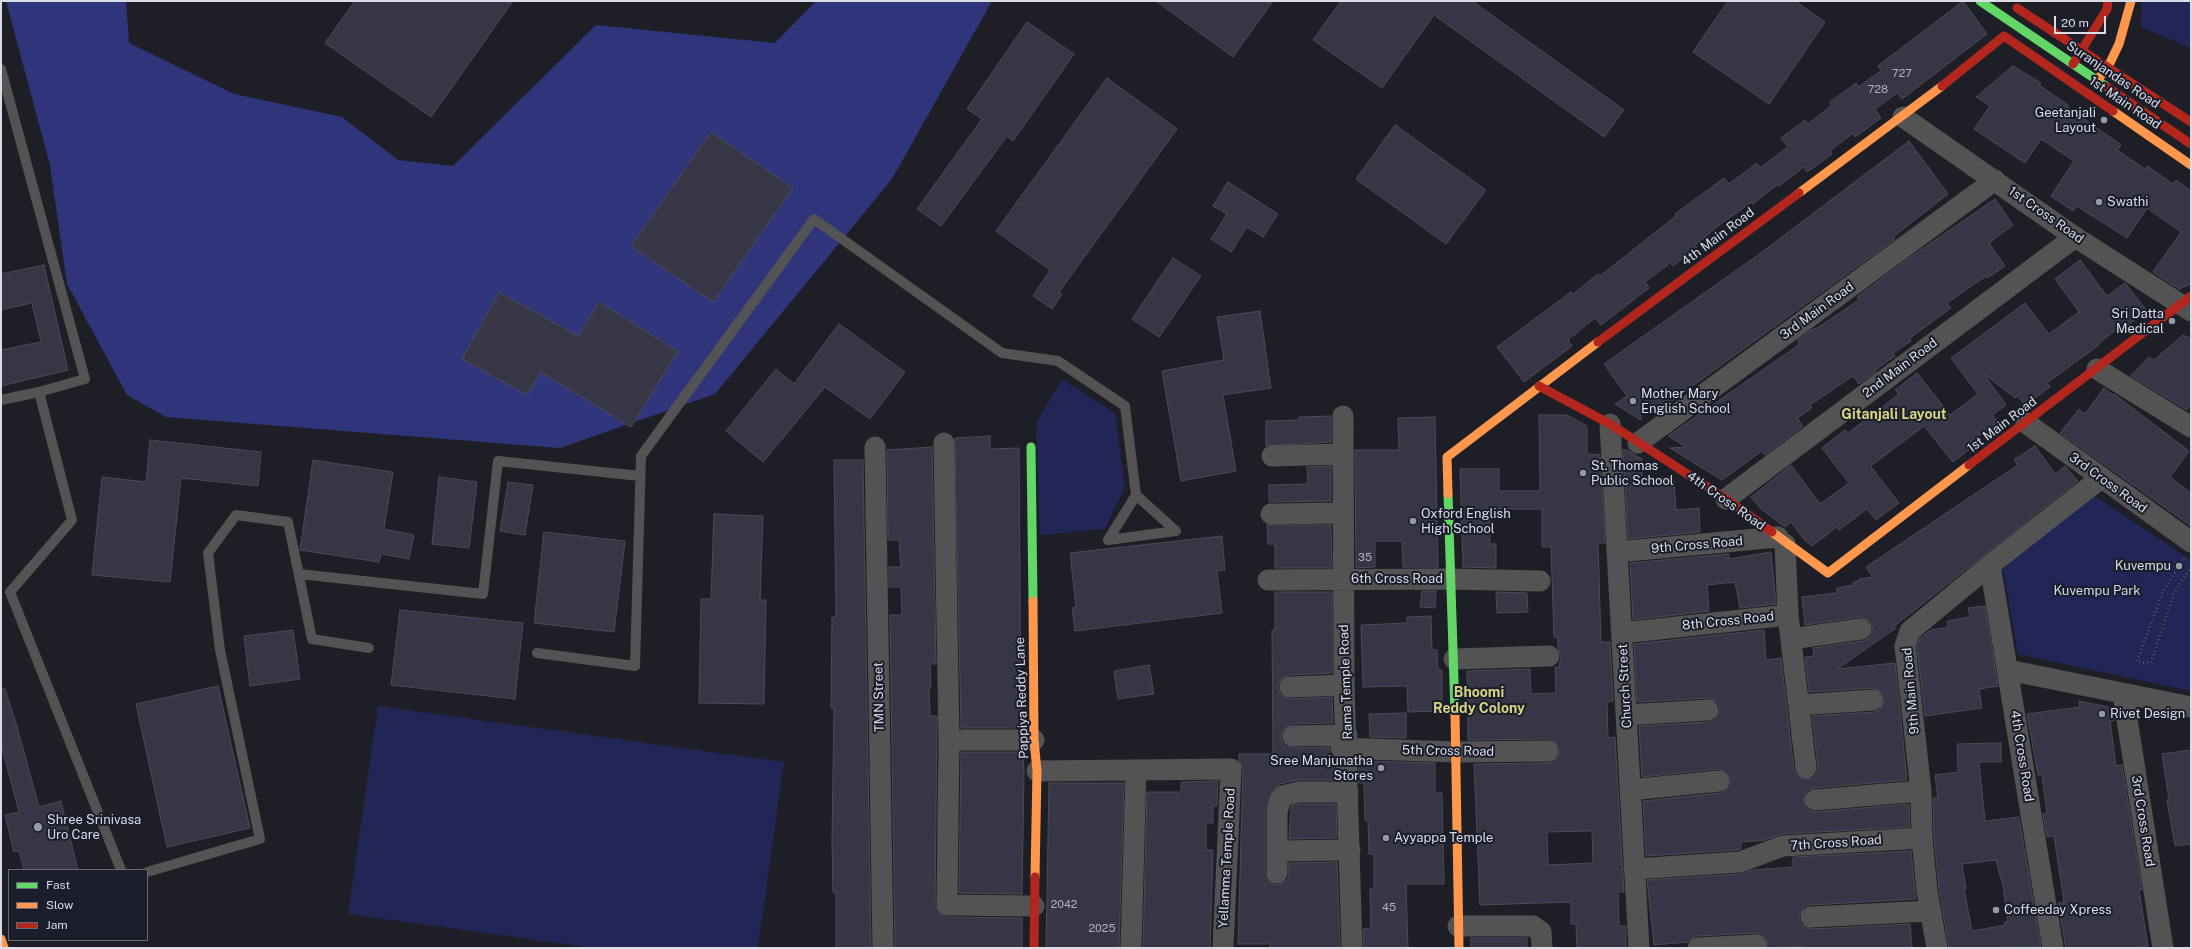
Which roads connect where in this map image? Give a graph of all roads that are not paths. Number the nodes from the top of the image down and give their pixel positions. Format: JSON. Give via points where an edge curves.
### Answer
{"nodes":[{"id":1,"x":1980,"y":1,"type":"edge"},
{"id":2,"x":2006,"y":1,"type":"edge"},
{"id":3,"x":2108,"y":1,"type":"edge"},
{"id":4,"x":2132,"y":1,"type":"edge"},
{"id":5,"x":2011,"y":35,"type":"junction"},
{"id":6,"x":2082,"y":51,"type":"junction"},
{"id":7,"x":2073,"y":64,"type":"junction"},
{"id":8,"x":2108,"y":67,"type":"junction"},
{"id":9,"x":1,"y":69,"type":"edge"},
{"id":10,"x":2097,"y":80,"type":"junction"},
{"id":11,"x":1902,"y":117,"type":"junction"},
{"id":12,"x":2191,"y":122,"type":"edge"},
{"id":13,"x":2191,"y":144,"type":"edge"},
{"id":14,"x":2191,"y":165,"type":"edge"},
{"id":15,"x":1995,"y":180,"type":"junction"},
{"id":16,"x":2075,"y":236,"type":"junction"},
{"id":17,"x":2188,"y":304,"type":"edge"},
{"id":18,"x":2097,"y":369,"type":"junction"},
{"id":19,"x":1539,"y":386,"type":"junction"},
{"id":20,"x":39,"y":392,"type":"junction"},
{"id":21,"x":1,"y":400,"type":"edge"},
{"id":22,"x":1343,"y":416,"type":"dead end"},
{"id":23,"x":2026,"y":423,"type":"junction"},
{"id":24,"x":1610,"y":424,"type":"junction"},
{"id":25,"x":2191,"y":427,"type":"edge"},
{"id":26,"x":944,"y":443,"type":"dead end"},
{"id":27,"x":1638,"y":443,"type":"junction"},
{"id":28,"x":875,"y":447,"type":"dead end"},
{"id":29,"x":1031,"y":447,"type":"dead end"},
{"id":30,"x":1343,"y":454,"type":"junction"},
{"id":31,"x":1272,"y":456,"type":"dead end"},
{"id":32,"x":640,"y":476,"type":"junction"},
{"id":33,"x":2101,"y":478,"type":"junction"},
{"id":34,"x":1136,"y":495,"type":"junction"},
{"id":35,"x":1726,"y":499,"type":"junction"},
{"id":36,"x":1343,"y":513,"type":"junction"},
{"id":37,"x":1271,"y":514,"type":"dead end"},
{"id":38,"x":1781,"y":541,"type":"junction"},
{"id":39,"x":2189,"y":548,"type":"edge"},
{"id":40,"x":1617,"y":552,"type":"junction"},
{"id":41,"x":1990,"y":564,"type":"junction"},
{"id":42,"x":1828,"y":573,"type":"joint"},
{"id":43,"x":299,"y":574,"type":"junction"},
{"id":44,"x":1344,"y":579,"type":"junction"},
{"id":45,"x":1450,"y":579,"type":"junction"},
{"id":46,"x":1268,"y":580,"type":"dead end"},
{"id":47,"x":1540,"y":581,"type":"dead end"},
{"id":48,"x":1788,"y":615,"type":"junction"},
{"id":49,"x":1862,"y":628,"type":"dead end"},
{"id":50,"x":1622,"y":633,"type":"junction"},
{"id":51,"x":1791,"y":639,"type":"junction"},
{"id":52,"x":369,"y":648,"type":"dead end"},
{"id":53,"x":537,"y":653,"type":"dead end"},
{"id":54,"x":1549,"y":656,"type":"dead end"},
{"id":55,"x":1454,"y":659,"type":"junction"},
{"id":56,"x":2008,"y":670,"type":"junction"},
{"id":57,"x":1290,"y":687,"type":"dead end"},
{"id":58,"x":2123,"y":694,"type":"junction"},
{"id":59,"x":1873,"y":700,"type":"dead end"},
{"id":60,"x":1799,"y":705,"type":"junction"},
{"id":61,"x":2191,"y":707,"type":"edge"},
{"id":62,"x":1708,"y":710,"type":"dead end"},
{"id":63,"x":1626,"y":715,"type":"junction"},
{"id":64,"x":1293,"y":736,"type":"dead end"},
{"id":65,"x":949,"y":740,"type":"junction"},
{"id":66,"x":1034,"y":740,"type":"junction"},
{"id":67,"x":1548,"y":751,"type":"dead end"},
{"id":68,"x":1455,"y":752,"type":"junction"},
{"id":69,"x":1344,"y":757,"type":"junction"},
{"id":70,"x":1806,"y":768,"type":"dead end"},
{"id":71,"x":1136,"y":770,"type":"junction"},
{"id":72,"x":1038,"y":771,"type":"junction"},
{"id":73,"x":1719,"y":781,"type":"dead end"},
{"id":74,"x":1630,"y":790,"type":"junction"},
{"id":75,"x":1921,"y":791,"type":"junction"},
{"id":76,"x":1815,"y":800,"type":"dead end"},
{"id":77,"x":1922,"y":838,"type":"junction"},
{"id":78,"x":1276,"y":851,"type":"junction"},
{"id":79,"x":121,"y":869,"type":"edge"},
{"id":80,"x":1634,"y":869,"type":"junction"},
{"id":81,"x":148,"y":872,"type":"edge"},
{"id":82,"x":1276,"y":872,"type":"dead end"},
{"id":83,"x":1034,"y":906,"type":"junction"},
{"id":84,"x":1930,"y":911,"type":"junction"},
{"id":85,"x":1811,"y":917,"type":"dead end"},
{"id":86,"x":1458,"y":926,"type":"junction"},
{"id":87,"x":1,"y":939,"type":"edge"},
{"id":88,"x":1756,"y":944,"type":"dead end"},
{"id":89,"x":4,"y":948,"type":"edge"},
{"id":90,"x":883,"y":948,"type":"edge"},
{"id":91,"x":1034,"y":948,"type":"edge"},
{"id":92,"x":1131,"y":948,"type":"edge"},
{"id":93,"x":1223,"y":948,"type":"edge"},
{"id":94,"x":1352,"y":948,"type":"edge"},
{"id":95,"x":1459,"y":948,"type":"edge"},
{"id":96,"x":1542,"y":948,"type":"edge"},
{"id":97,"x":1638,"y":948,"type":"edge"},
{"id":98,"x":1698,"y":948,"type":"edge"},
{"id":99,"x":1936,"y":948,"type":"edge"},
{"id":100,"x":2053,"y":948,"type":"edge"},
{"id":101,"x":2163,"y":948,"type":"edge"}],
"edges":[{"from":1,"to":5,"type":"street","name":"Suranjandas Road"},
{"from":2,"to":6,"type":"street","name":"Suranjandas Road"},
{"from":3,"to":6,"type":"street","via":[[2107,9]]},
{"from":4,"to":8,"type":"street","via":[[2119,44]]},
{"from":5,"to":7,"type":"street","name":"Suranjandas Road"},
{"from":5,"to":11,"type":"street","name":"4th Main Road"},
{"from":5,"to":14,"type":"street","name":"1st Main Road"},
{"from":6,"to":7,"type":"street"},
{"from":6,"to":8,"type":"street","name":"Suranjandas Road"},
{"from":7,"to":10,"type":"street","name":"Suranjandas Road"},
{"from":8,"to":10,"type":"street"},
{"from":8,"to":12,"type":"street","name":"Suranjandas Road"},
{"from":9,"to":20,"type":"lane","via":[[85,378]]},
{"from":10,"to":13,"type":"street","name":"Suranjandas Road"},
{"from":11,"to":15,"type":"street","name":"1st Cross Road"},
{"from":11,"to":19,"type":"street","name":"4th Main Road"},
{"from":15,"to":16,"type":"street","name":"1st Cross Road"},
{"from":15,"to":27,"type":"street","name":"3rd Main Road"},
{"from":16,"to":17,"type":"street","name":"1st Cross Road"},
{"from":16,"to":35,"type":"street","name":"2nd Main Road"},
{"from":17,"to":18,"type":"street","name":"1st Main Road"},
{"from":18,"to":23,"type":"street","name":"1st Main Road"},
{"from":18,"to":25,"type":"street"},
{"from":19,"to":24,"type":"street","name":"4th Cross Road"},
{"from":19,"to":45,"type":"street","name":"4th Main Road","via":[[1448,457]]},
{"from":20,"to":21,"type":"lane"},
{"from":20,"to":79,"type":"lane","via":[[72,520],[10,592]]},
{"from":22,"to":30,"type":"street","name":"Rama Temple Road"},
{"from":23,"to":33,"type":"street","name":"3rd Cross Road"},
{"from":23,"to":42,"type":"street","name":"1st Main Road"},
{"from":24,"to":27,"type":"street","name":"4th Cross Road"},
{"from":24,"to":40,"type":"street","name":"Church Street"},
{"from":26,"to":65,"type":"street"},
{"from":27,"to":35,"type":"street","name":"4th Cross Road"},
{"from":28,"to":90,"type":"street","name":"TMN Street"},
{"from":29,"to":66,"type":"street","name":"Pappiya Reddy Lane"},
{"from":30,"to":31,"type":"street"},
{"from":30,"to":36,"type":"street","name":"Rama Temple Road"},
{"from":32,"to":34,"type":"lane","via":[[641,456],[814,220],[1002,353],[1058,361],[1125,406]]},
{"from":32,"to":43,"type":"lane","via":[[498,461],[483,594]]},
{"from":32,"to":53,"type":"lane","via":[[635,666]]},
{"from":33,"to":39,"type":"street","name":"3rd Cross Road"},
{"from":33,"to":41,"type":"street","name":"9th Main Road"},
{"from":34,"to":34,"type":"lane","via":[[1108,540],[1176,531],[1159,516]]},
{"from":35,"to":38,"type":"street","name":"4th Cross Road"},
{"from":36,"to":37,"type":"street"},
{"from":36,"to":44,"type":"street","name":"Rama Temple Road"},
{"from":38,"to":40,"type":"street","name":"9th Cross Road"},
{"from":38,"to":42,"type":"street","name":"4th Cross Road"},
{"from":38,"to":48,"type":"street","name":"8th Cross Road"},
{"from":40,"to":50,"type":"street","name":"Church Street"},
{"from":41,"to":56,"type":"street","name":"4th Cross Road"},
{"from":41,"to":75,"type":"street","name":"9th Main Road","via":[[1910,631],[1905,646]]},
{"from":43,"to":52,"type":"lane","via":[[312,639]]},
{"from":43,"to":81,"type":"lane","via":[[288,522],[236,515],[208,553],[220,650],[260,839]]},
{"from":44,"to":45,"type":"street","name":"6th Cross Road"},
{"from":44,"to":46,"type":"street","name":"6th Cross Road"},
{"from":44,"to":69,"type":"street","name":"Rama Temple Road"},
{"from":45,"to":47,"type":"street","name":"6th Cross Road"},
{"from":45,"to":55,"type":"street"},
{"from":48,"to":50,"type":"street","name":"8th Cross Road"},
{"from":48,"to":51,"type":"street"},
{"from":49,"to":51,"type":"street"},
{"from":50,"to":63,"type":"street","name":"Church Street"},
{"from":51,"to":60,"type":"street"},
{"from":54,"to":55,"type":"street"},
{"from":55,"to":68,"type":"street"},
{"from":56,"to":58,"type":"street"},
{"from":56,"to":100,"type":"street","name":"4th Cross Road"},
{"from":57,"to":69,"type":"street"},
{"from":58,"to":61,"type":"street"},
{"from":58,"to":101,"type":"street","name":"3rd Cross Road"},
{"from":59,"to":60,"type":"street"},
{"from":60,"to":70,"type":"street"},
{"from":62,"to":63,"type":"street"},
{"from":63,"to":74,"type":"street","name":"Church Street"},
{"from":64,"to":69,"type":"street"},
{"from":65,"to":66,"type":"street"},
{"from":65,"to":83,"type":"street","via":[[947,905]]},
{"from":66,"to":72,"type":"street","name":"Pappiya Reddy Lane"},
{"from":67,"to":68,"type":"street","name":"5th Cross Road"},
{"from":68,"to":69,"type":"street","name":"5th Cross Road"},
{"from":68,"to":86,"type":"street"},
{"from":69,"to":78,"type":"street"},
{"from":69,"to":78,"type":"street","via":[[1299,792],[1283,796],[1277,812]]},
{"from":69,"to":94,"type":"street","name":"Rama Temple Road"},
{"from":71,"to":72,"type":"street"},
{"from":71,"to":92,"type":"street"},
{"from":71,"to":93,"type":"street","name":"Yellamma Temple Road","via":[[1231,768]]},
{"from":72,"to":83,"type":"street","name":"Pappiya Reddy Lane"},
{"from":73,"to":74,"type":"street"},
{"from":74,"to":80,"type":"street","name":"Church Street"},
{"from":75,"to":76,"type":"street"},
{"from":75,"to":77,"type":"street","name":"9th Main Road"},
{"from":77,"to":80,"type":"street","name":"7th Cross Road","via":[[1784,846],[1740,862]]},
{"from":77,"to":84,"type":"street","name":"9th Main Road"},
{"from":78,"to":82,"type":"street"},
{"from":80,"to":97,"type":"street","name":"Church Street"},
{"from":83,"to":91,"type":"street","name":"Pappiya Reddy Lane"},
{"from":84,"to":85,"type":"street"},
{"from":84,"to":99,"type":"street","name":"9th Main Road"},
{"from":86,"to":95,"type":"street"},
{"from":86,"to":96,"type":"street","via":[[1533,926],[1541,932]]},
{"from":87,"to":89,"type":"street"},
{"from":88,"to":98,"type":"street"}]}
